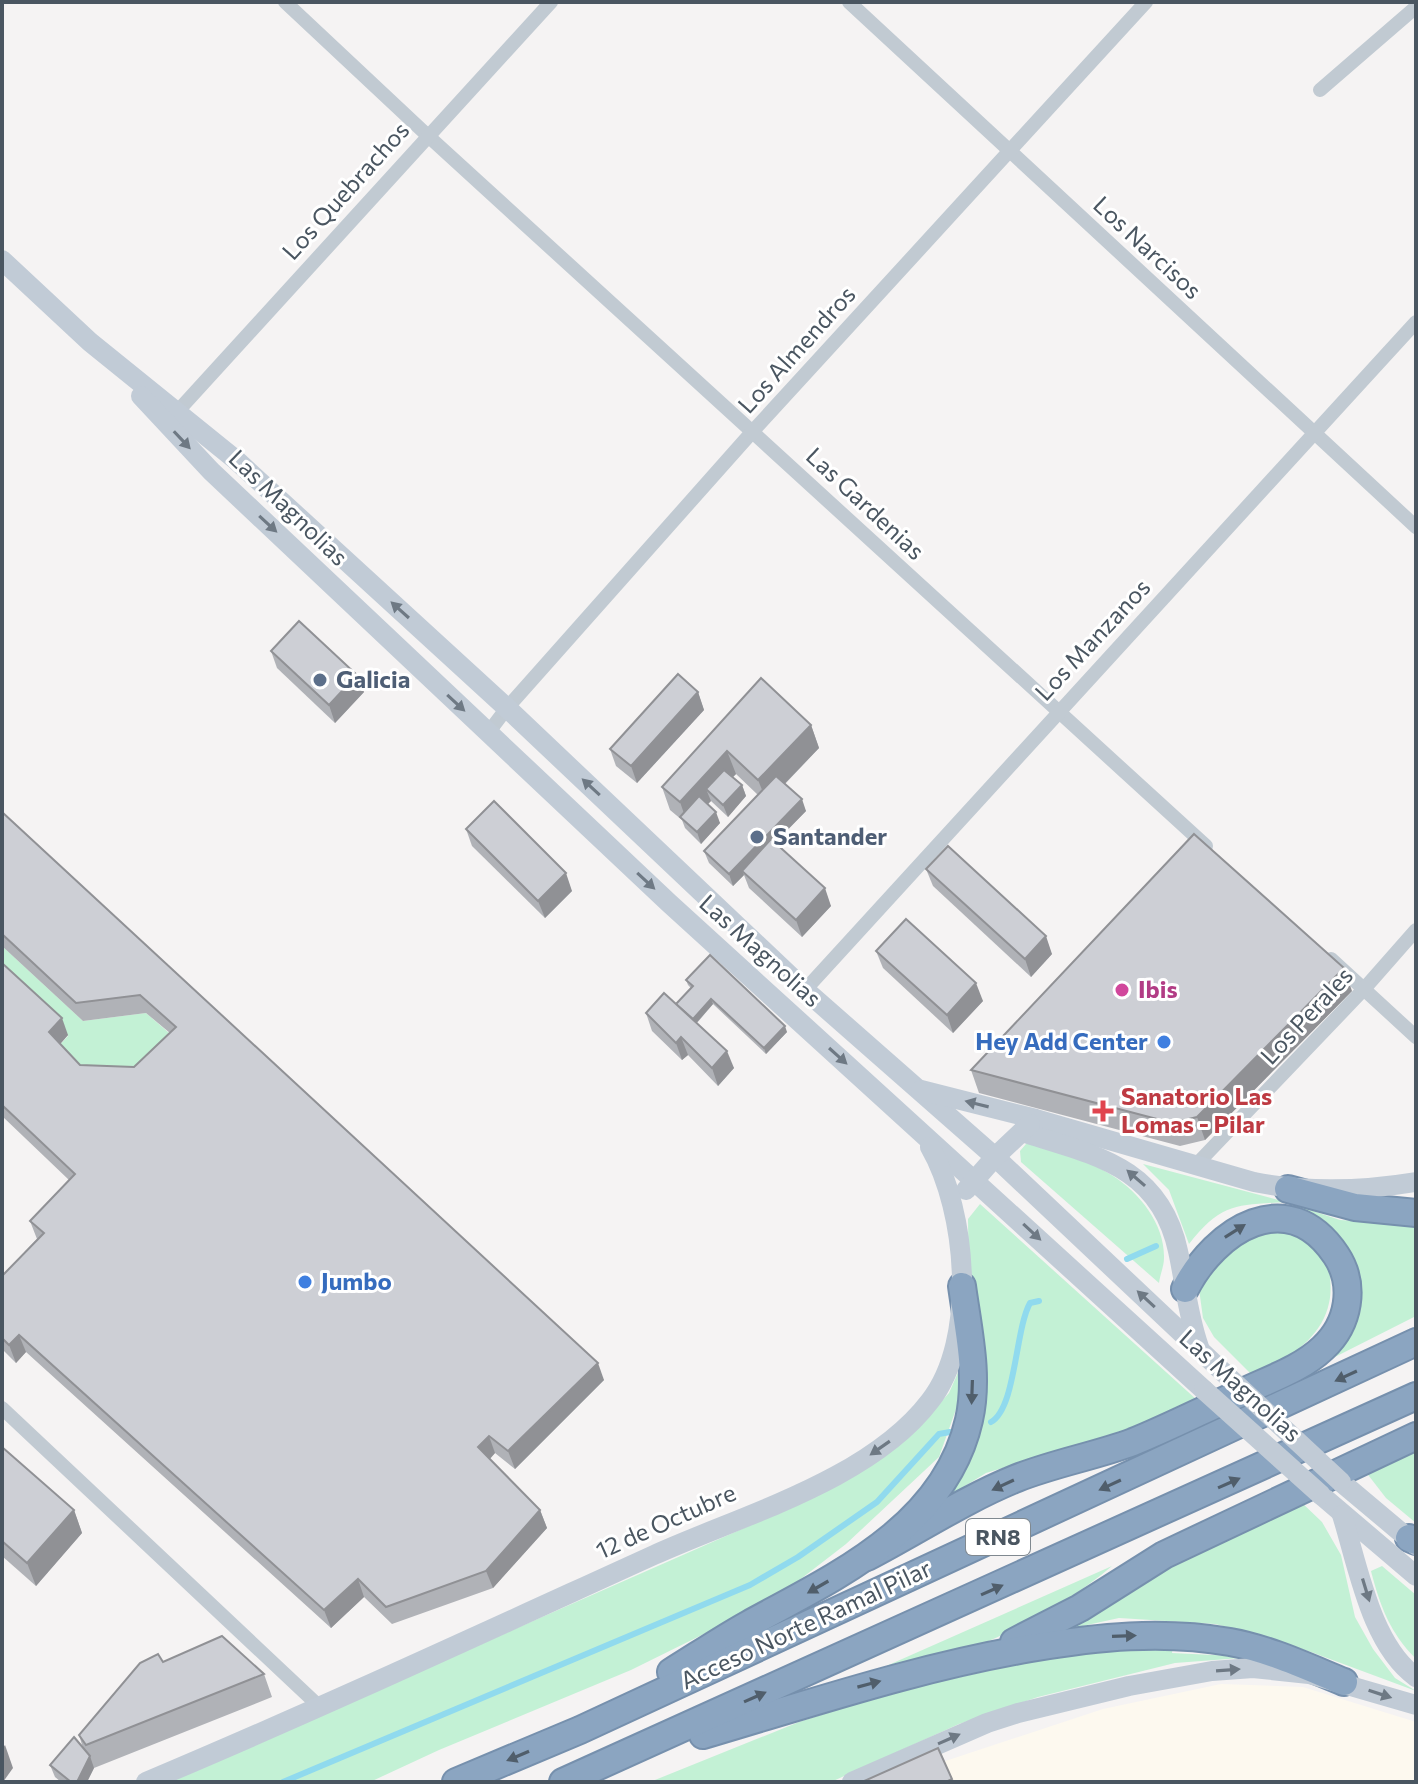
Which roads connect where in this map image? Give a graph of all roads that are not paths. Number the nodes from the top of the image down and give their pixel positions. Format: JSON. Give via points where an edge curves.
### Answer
{"nodes":[{"id":1,"x":285,"y":2,"type":"edge"},
{"id":2,"x":551,"y":2,"type":"edge"},
{"id":3,"x":849,"y":2,"type":"edge"},
{"id":4,"x":1146,"y":2,"type":"edge"},
{"id":5,"x":1416,"y":7,"type":"edge"},
{"id":6,"x":1320,"y":90,"type":"dead end"},
{"id":7,"x":427,"y":135,"type":"junction"},
{"id":8,"x":1009,"y":150,"type":"junction"},
{"id":9,"x":2,"y":260,"type":"edge"},
{"id":10,"x":1416,"y":322,"type":"edge"},
{"id":11,"x":90,"y":342,"type":"junction"},
{"id":12,"x":177,"y":412,"type":"junction"},
{"id":13,"x":753,"y":431,"type":"junction"},
{"id":14,"x":1315,"y":434,"type":"junction"},
{"id":15,"x":1416,"y":527,"type":"edge"},
{"id":16,"x":507,"y":708,"type":"junction"},
{"id":17,"x":1057,"y":711,"type":"junction"},
{"id":18,"x":488,"y":733,"type":"junction"},
{"id":19,"x":1211,"y":851,"type":"edge"},
{"id":20,"x":1416,"y":930,"type":"edge"},
{"id":21,"x":1317,"y":947,"type":"edge"},
{"id":22,"x":1364,"y":989,"type":"junction"},
{"id":23,"x":805,"y":990,"type":"junction"},
{"id":24,"x":1416,"y":1037,"type":"edge"},
{"id":25,"x":918,"y":1089,"type":"junction"},
{"id":26,"x":1029,"y":1126,"type":"junction"},
{"id":27,"x":920,"y":1130,"type":"junction"},
{"id":28,"x":995,"y":1157,"type":"junction"},
{"id":29,"x":1195,"y":1166,"type":"junction"},
{"id":30,"x":974,"y":1179,"type":"junction"},
{"id":31,"x":1416,"y":1182,"type":"edge"},
{"id":32,"x":1288,"y":1189,"type":"junction"},
{"id":33,"x":953,"y":1210,"type":"junction"},
{"id":34,"x":1416,"y":1213,"type":"edge"},
{"id":35,"x":962,"y":1286,"type":"junction"},
{"id":36,"x":1185,"y":1289,"type":"junction"},
{"id":37,"x":1416,"y":1342,"type":"edge"},
{"id":38,"x":1202,"y":1352,"type":"junction"},
{"id":39,"x":1416,"y":1396,"type":"edge"},
{"id":40,"x":2,"y":1408,"type":"edge"},
{"id":41,"x":1416,"y":1436,"type":"edge"},
{"id":42,"x":1342,"y":1515,"type":"junction"},
{"id":43,"x":1414,"y":1541,"type":"edge"},
{"id":44,"x":867,"y":1557,"type":"junction"},
{"id":45,"x":1416,"y":1576,"type":"edge"},
{"id":46,"x":982,"y":1657,"type":"junction"},
{"id":47,"x":1416,"y":1677,"type":"edge"},
{"id":48,"x":1344,"y":1682,"type":"junction"},
{"id":49,"x":1416,"y":1705,"type":"edge"},
{"id":50,"x":321,"y":1708,"type":"junction"},
{"id":51,"x":580,"y":1730,"type":"junction"},
{"id":52,"x":607,"y":1763,"type":"junction"},
{"id":53,"x":146,"y":1782,"type":"edge"},
{"id":54,"x":456,"y":1782,"type":"edge"},
{"id":55,"x":563,"y":1782,"type":"edge"},
{"id":56,"x":852,"y":1782,"type":"edge"}],
"edges":[{"from":1,"to":7,"type":"street","name":"Las Gardenias"},
{"from":2,"to":7,"type":"street","name":"Los Quebrachos"},
{"from":3,"to":8,"type":"street","name":"Los Narcisos"},
{"from":4,"to":8,"type":"street","name":"Los Almendros"},
{"from":5,"to":6,"type":"street"},
{"from":7,"to":12,"type":"street","name":"Los Quebrachos"},
{"from":7,"to":13,"type":"street","name":"Las Gardenias"},
{"from":8,"to":13,"type":"street","name":"Los Almendros"},
{"from":8,"to":14,"type":"street","name":"Los Narcisos"},
{"from":9,"to":11,"type":"main road","name":"Las Magnolias"},
{"from":10,"to":14,"type":"street","name":"Los Manzanos"},
{"from":11,"to":12,"type":"main road","name":"Las Magnolias"},
{"from":11,"to":18,"type":"main road","name":"Las Magnolias","one_way":true,"via":[[211,471]]},
{"from":16,"to":12,"type":"main road","name":"Las Magnolias","one_way":true},
{"from":13,"to":16,"type":"street","name":"Los Almendros"},
{"from":13,"to":17,"type":"street","name":"Las Gardenias"},
{"from":14,"to":15,"type":"street","name":"Los Narcisos"},
{"from":14,"to":17,"type":"street","name":"Los Manzanos"},
{"from":16,"to":18,"type":"street","name":"Los Almendros"},
{"from":23,"to":16,"type":"main road","name":"Las Magnolias","one_way":true},
{"from":17,"to":19,"type":"street","name":"Las Gardenias"},
{"from":17,"to":23,"type":"street","name":"Los Manzanos"},
{"from":18,"to":27,"type":"main road","name":"Las Magnolias","one_way":true},
{"from":20,"to":22,"type":"street","name":"Los Perales"},
{"from":21,"to":22,"type":"street"},
{"from":22,"to":24,"type":"street"},
{"from":22,"to":29,"type":"street","name":"Los Perales"},
{"from":23,"to":25,"type":"main road","name":"Las Magnolias"},
{"from":26,"to":25,"type":"main road","one_way":true},
{"from":25,"to":28,"type":"main road","name":"Las Magnolias"},
{"from":26,"to":28,"type":"main road"},
{"from":26,"to":29,"type":"main road"},
{"from":36,"to":26,"type":"main road","one_way":true,"via":[[1168,1218],[1143,1184],[1125,1169]]},
{"from":27,"to":30,"type":"main road","name":"Las Magnolias"},
{"from":27,"to":33,"type":"main road","name":"12 de Octubre","via":[[943,1170]]},
{"from":28,"to":30,"type":"main road"},
{"from":38,"to":28,"type":"main road","name":"Las Magnolias","one_way":true},
{"from":29,"to":32,"type":"main road"},
{"from":30,"to":33,"type":"main road"},
{"from":30,"to":42,"type":"main road","name":"Las Magnolias","one_way":true,"bridge":true},
{"from":31,"to":32,"type":"main road","via":[[1369,1189]]},
{"from":32,"to":34,"type":"highway","via":[[1355,1207]]},
{"from":33,"to":35,"type":"main road","name":"12 de Octubre"},
{"from":35,"to":44,"type":"highway","one_way":true,"via":[[972,1378],[965,1435],[936,1490]]},
{"from":35,"to":50,"type":"main road","name":"12 de Octubre","one_way":true,"via":[[952,1360],[931,1400],[876,1451],[792,1496]]},
{"from":36,"to":38,"type":"main road"},
{"from":36,"to":44,"type":"highway","one_way":true,"via":[[1199,1263],[1225,1237],[1267,1219],[1292,1222],[1320,1237],[1344,1271],[1347,1297],[1335,1334],[1289,1371],[1132,1442],[1017,1479]]},
{"from":37,"to":51,"type":"highway","name":"Acceso Norte Ramal Pilar","number":"RN8","one_way":true},
{"from":38,"to":43,"type":"main road","name":"Las Magnolias","bridge":true,"via":[[1341,1482]]},
{"from":52,"to":39,"type":"highway","name":"Acceso Norte Ramal Pilar","number":"RN8","one_way":true},
{"from":40,"to":50,"type":"street"},
{"from":41,"to":46,"type":"highway","via":[[1164,1555],[1065,1617]]},
{"from":42,"to":45,"type":"main road","name":"Las Magnolias"},
{"from":42,"to":47,"type":"main road","one_way":true,"via":[[1384,1640]]},
{"from":44,"to":51,"type":"highway","one_way":true},
{"from":46,"to":48,"type":"highway","one_way":true,"via":[[1091,1638],[1178,1636],[1264,1650]]},
{"from":52,"to":46,"type":"highway","one_way":true,"via":[[844,1691]]},
{"from":48,"to":49,"type":"main road","one_way":true},
{"from":56,"to":48,"type":"main road","one_way":true,"via":[[987,1723],[1153,1681],[1253,1668]]},
{"from":50,"to":53,"type":"main road","name":"12 de Octubre"},
{"from":51,"to":54,"type":"highway","name":"Acceso Norte Ramal Pilar","number":"RN8","one_way":true},
{"from":52,"to":55,"type":"highway","name":"Acceso Norte Ramal Pilar","number":"RN8"}]}
